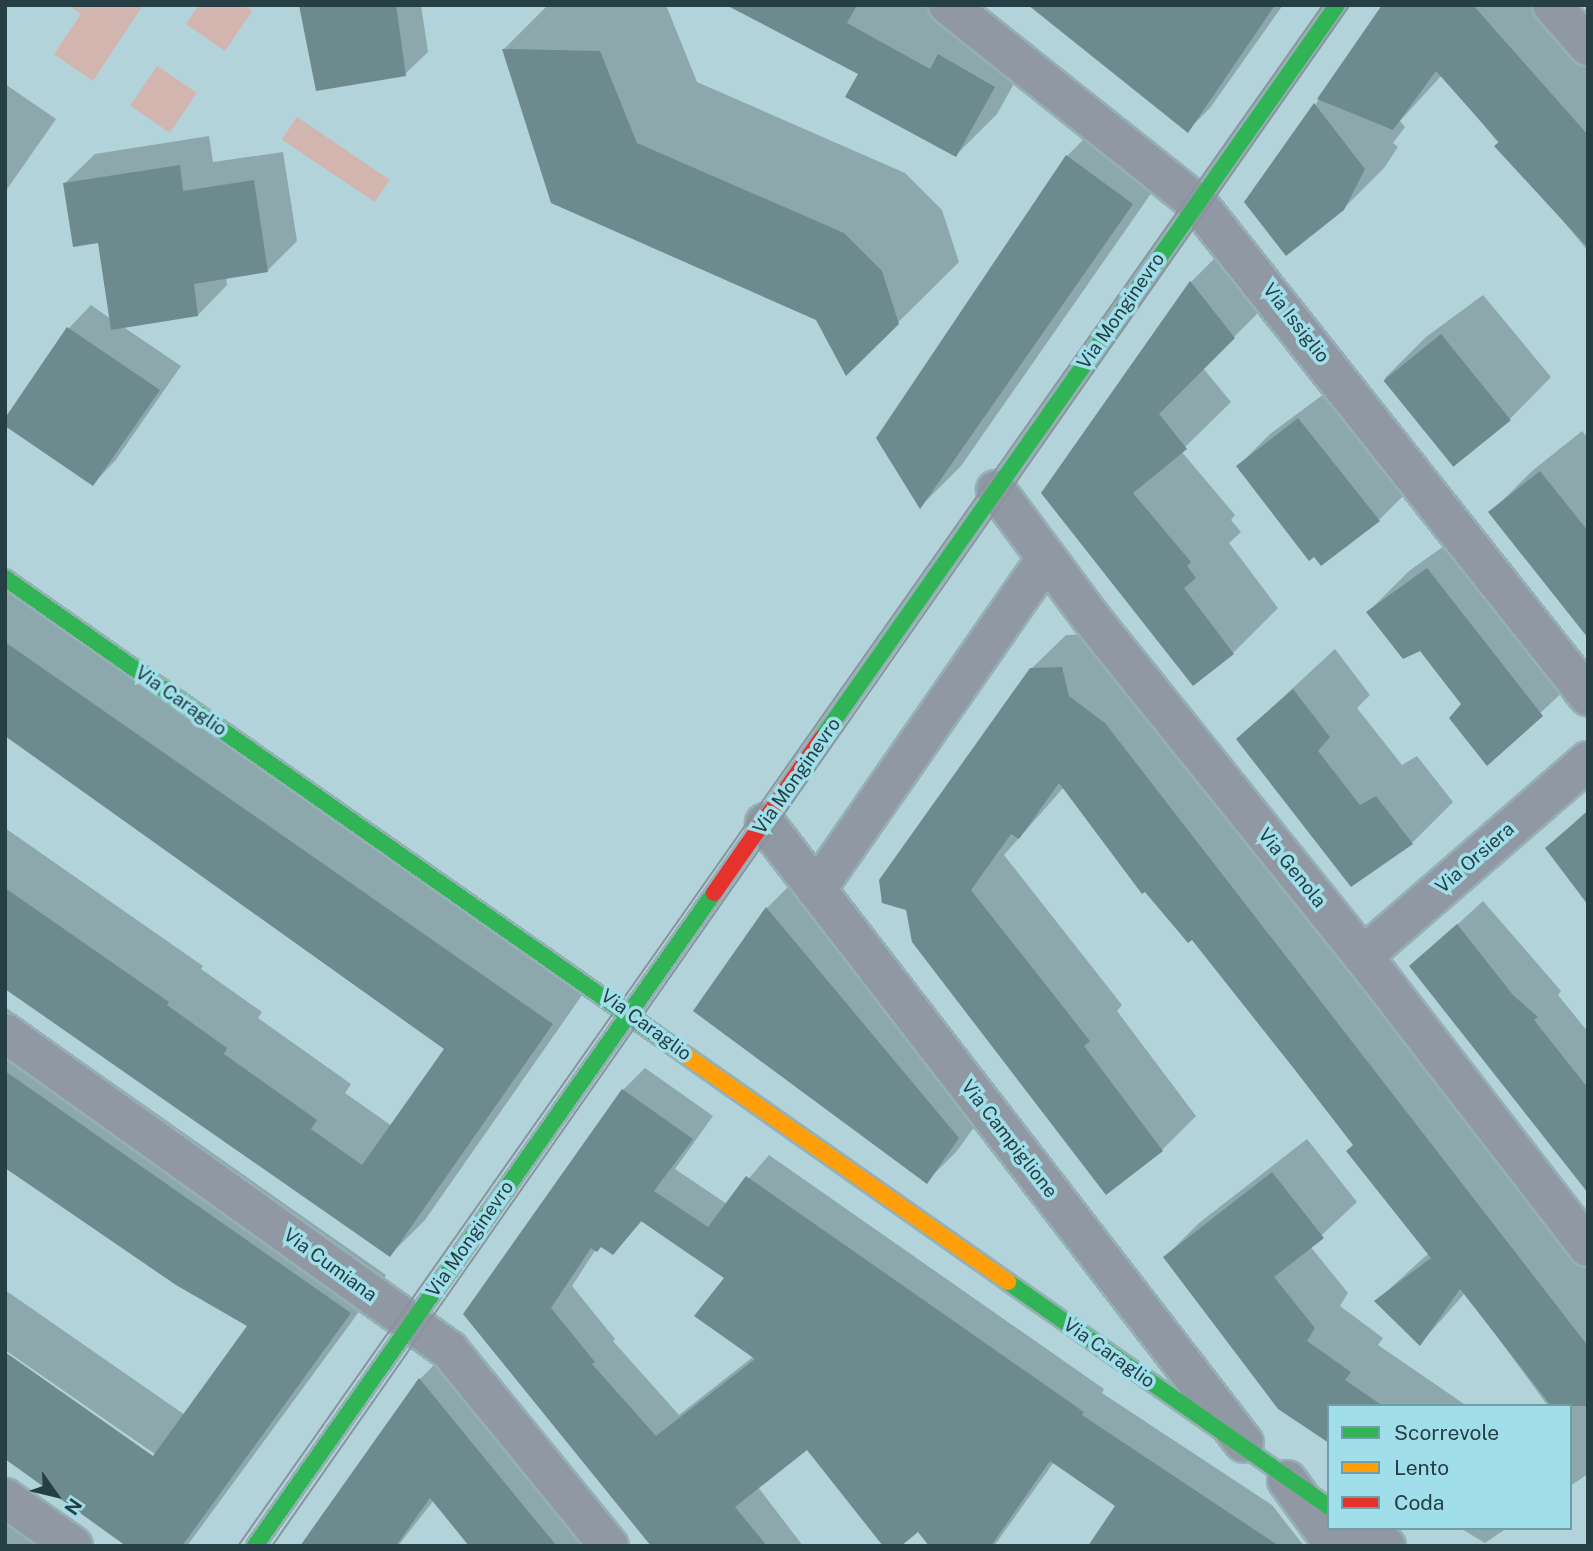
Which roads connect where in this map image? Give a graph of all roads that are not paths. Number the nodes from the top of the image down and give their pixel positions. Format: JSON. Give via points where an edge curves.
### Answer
{"nodes":[{"id":1,"x":948,"y":5,"type":"edge"},
{"id":2,"x":1337,"y":5,"type":"edge"},
{"id":3,"x":1552,"y":5,"type":"edge"},
{"id":4,"x":1588,"y":46,"type":"edge"},
{"id":5,"x":1198,"y":204,"type":"junction"},
{"id":6,"x":996,"y":490,"type":"junction"},
{"id":7,"x":1046,"y":559,"type":"junction"},
{"id":8,"x":5,"y":579,"type":"edge"},
{"id":9,"x":1588,"y":696,"type":"edge"},
{"id":10,"x":1588,"y":761,"type":"edge"},
{"id":11,"x":765,"y":823,"type":"junction"},
{"id":12,"x":816,"y":890,"type":"junction"},
{"id":13,"x":1363,"y":956,"type":"junction"},
{"id":14,"x":631,"y":1015,"type":"junction"},
{"id":15,"x":5,"y":1033,"type":"edge"},
{"id":16,"x":1588,"y":1247,"type":"edge"},
{"id":17,"x":410,"y":1323,"type":"junction"},
{"id":18,"x":1269,"y":1466,"type":"junction"},
{"id":19,"x":5,"y":1498,"type":"edge"},
{"id":20,"x":1327,"y":1506,"type":"edge"},
{"id":21,"x":1364,"y":1530,"type":"edge"},
{"id":22,"x":73,"y":1546,"type":"edge"},
{"id":23,"x":255,"y":1546,"type":"edge"},
{"id":24,"x":609,"y":1546,"type":"edge"},
{"id":25,"x":1335,"y":1546,"type":"edge"},
{"id":26,"x":1386,"y":1546,"type":"edge"}],
"edges":[{"from":1,"to":5,"type":"street","name":"Via Issiglio"},
{"from":2,"to":5,"type":"street","name":"Via Monginevro"},
{"from":3,"to":4,"type":"street"},
{"from":5,"to":6,"type":"street","name":"Via Monginevro"},
{"from":5,"to":9,"type":"street","name":"Via Issiglio"},
{"from":6,"to":7,"type":"street","name":"Via Genola"},
{"from":6,"to":11,"type":"street","name":"Via Monginevro"},
{"from":7,"to":12,"type":"street"},
{"from":7,"to":13,"type":"street","name":"Via Genola"},
{"from":8,"to":14,"type":"street","name":"Via Caraglio"},
{"from":10,"to":13,"type":"street","name":"Via Orsiera"},
{"from":11,"to":12,"type":"street","name":"Via Campiglione"},
{"from":11,"to":14,"type":"street","name":"Via Monginevro"},
{"from":12,"to":18,"type":"street","name":"Via Campiglione"},
{"from":13,"to":16,"type":"street","name":"Via Genola"},
{"from":14,"to":17,"type":"street","name":"Via Monginevro"},
{"from":14,"to":18,"type":"street","name":"Via Caraglio"},
{"from":15,"to":17,"type":"street","name":"Via Cumiana"},
{"from":17,"to":23,"type":"street","name":"Via Monginevro"},
{"from":17,"to":24,"type":"street","name":"Via Cumiana","via":[[449,1350]]},
{"from":18,"to":20,"type":"street","name":"Via Caraglio"},
{"from":18,"to":25,"type":"street","name":"Via Caraglio"},
{"from":19,"to":22,"type":"street"},
{"from":21,"to":26,"type":"street"}]}
